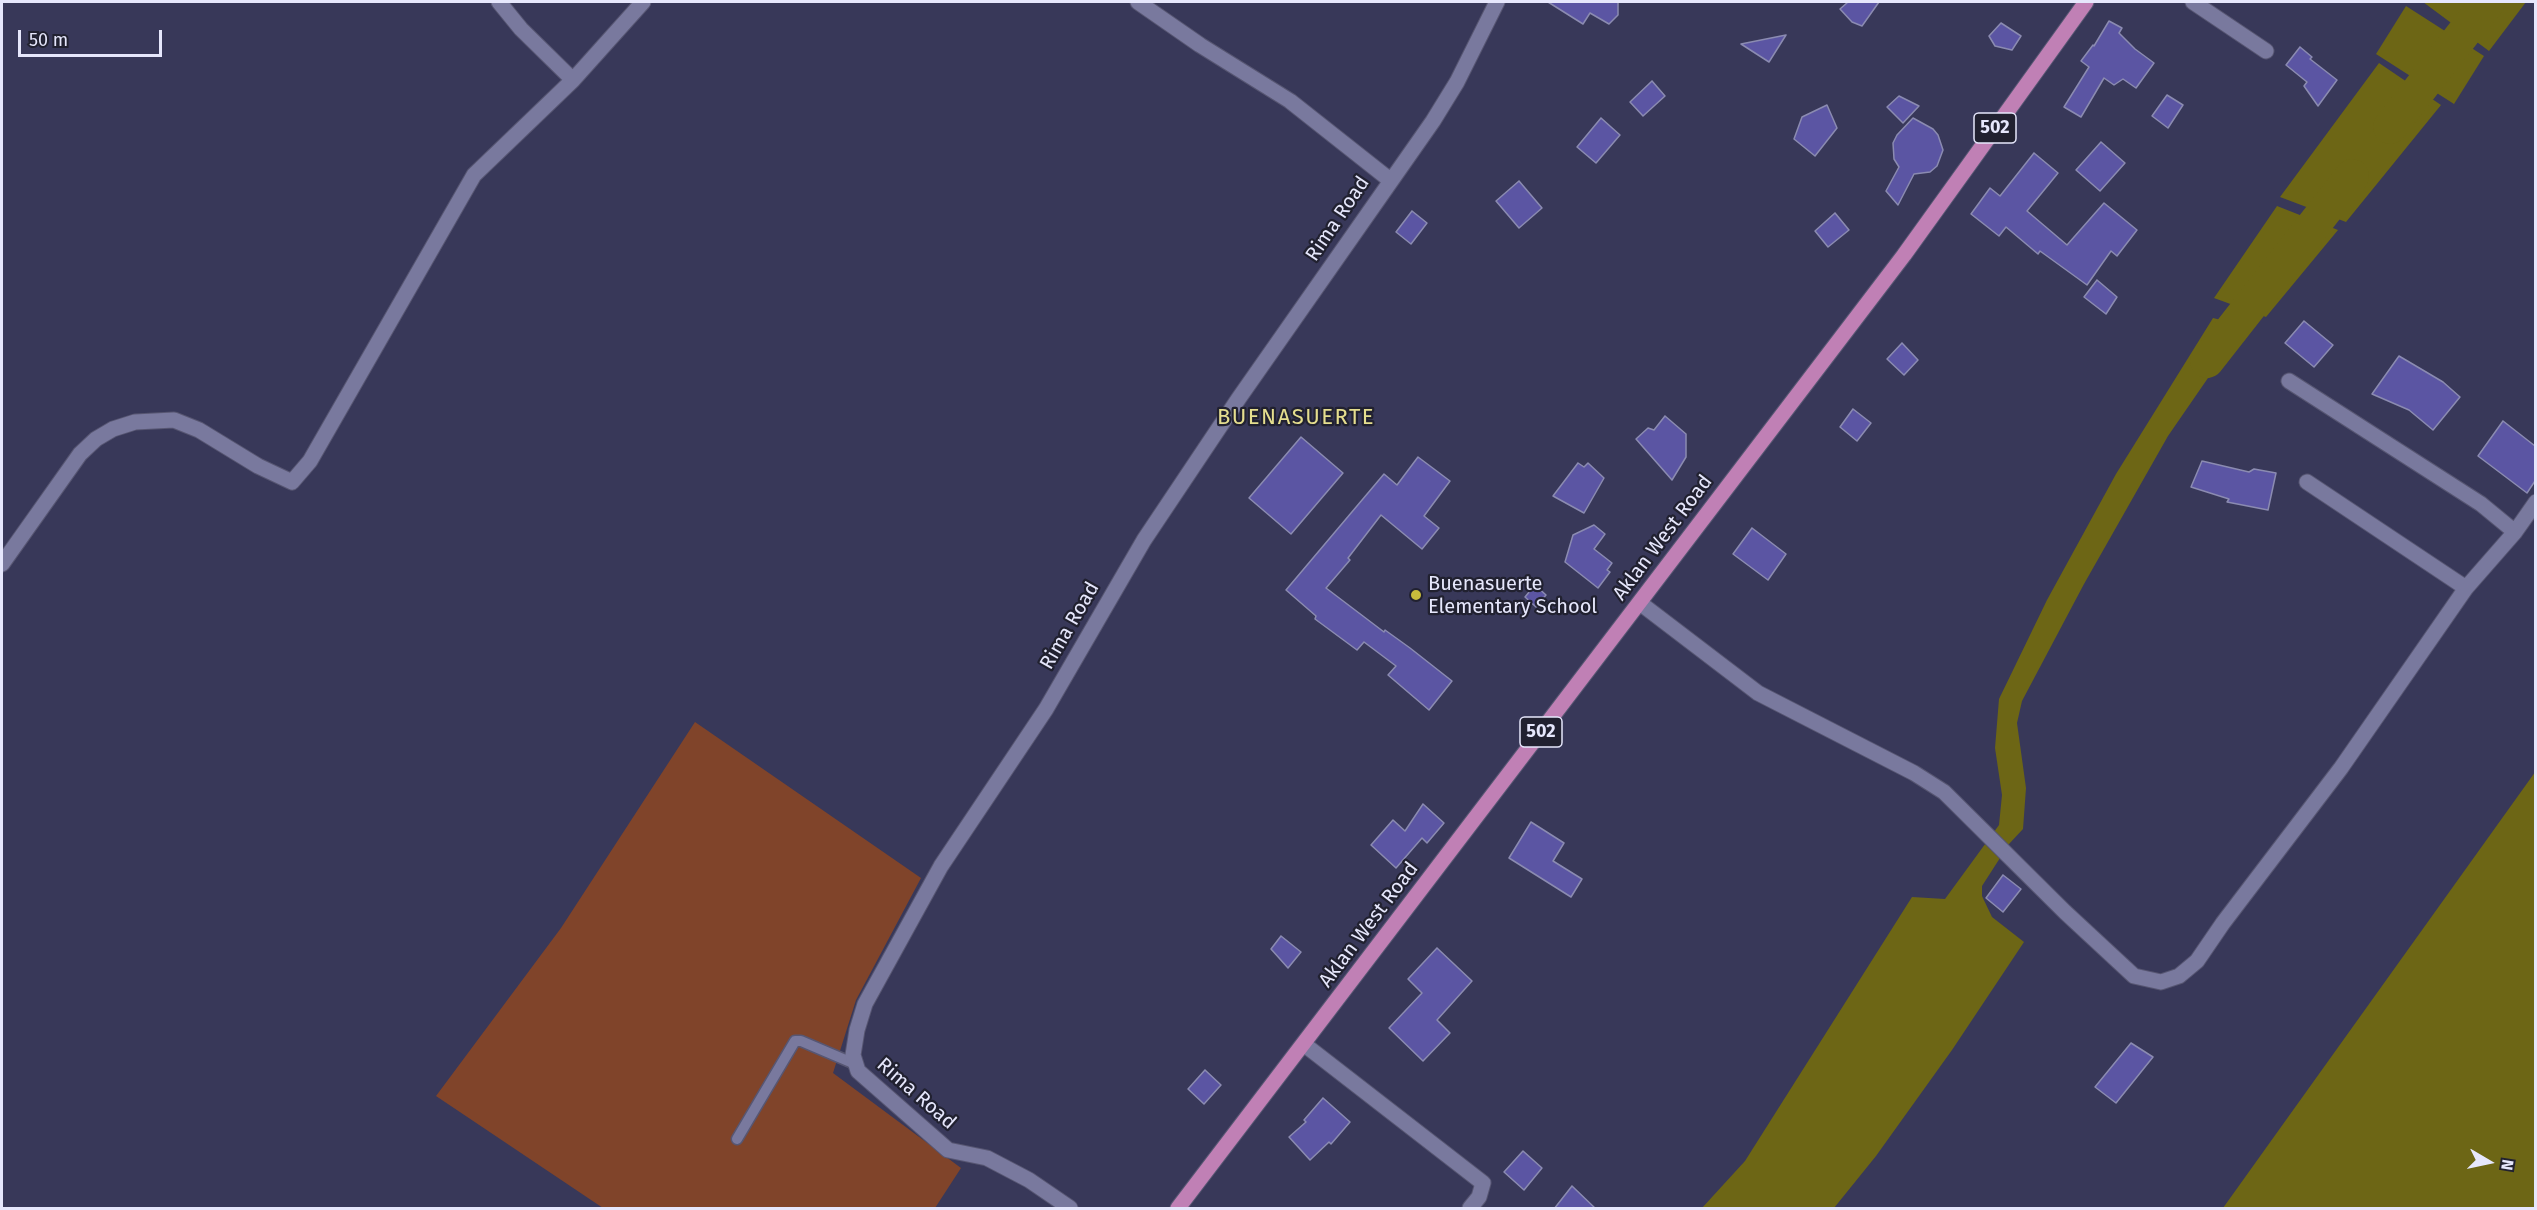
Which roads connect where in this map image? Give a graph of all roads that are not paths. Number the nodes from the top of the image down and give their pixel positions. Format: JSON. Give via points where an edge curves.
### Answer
{"nodes":[{"id":1,"x":499,"y":2,"type":"edge"},
{"id":2,"x":643,"y":2,"type":"edge"},
{"id":3,"x":1138,"y":2,"type":"edge"},
{"id":4,"x":1497,"y":2,"type":"edge"},
{"id":5,"x":2086,"y":2,"type":"edge"},
{"id":6,"x":2193,"y":2,"type":"edge"},
{"id":7,"x":2266,"y":51,"type":"dead end"},
{"id":8,"x":573,"y":80,"type":"junction"},
{"id":9,"x":1390,"y":180,"type":"junction"},
{"id":10,"x":2289,"y":381,"type":"dead end"},
{"id":11,"x":2307,"y":482,"type":"dead end"},
{"id":12,"x":2535,"y":502,"type":"edge"},
{"id":13,"x":2515,"y":532,"type":"junction"},
{"id":14,"x":2,"y":564,"type":"edge"},
{"id":15,"x":2466,"y":588,"type":"junction"},
{"id":16,"x":1640,"y":603,"type":"junction"},
{"id":17,"x":1305,"y":1044,"type":"junction"},
{"id":18,"x":855,"y":1064,"type":"junction"},
{"id":19,"x":737,"y":1139,"type":"dead end"},
{"id":20,"x":1070,"y":1209,"type":"edge"},
{"id":21,"x":1178,"y":1209,"type":"edge"},
{"id":22,"x":1470,"y":1209,"type":"edge"}],
"edges":[{"from":1,"to":8,"type":"street","via":[[520,29]]},
{"from":2,"to":8,"type":"street"},
{"from":3,"to":9,"type":"street","via":[[1290,101]]},
{"from":4,"to":9,"type":"street","name":"Rima Road","via":[[1457,82]]},
{"from":5,"to":16,"type":"main road","name":"Aklan West Road","number":"502","via":[[1904,255]]},
{"from":6,"to":7,"type":"street"},
{"from":8,"to":14,"type":"street","via":[[474,175],[310,461],[292,482],[174,420],[135,422],[113,429],[80,454]]},
{"from":9,"to":18,"type":"street","name":"Rima Road","via":[[1144,540],[1046,709],[941,866],[865,1004],[856,1030]]},
{"from":10,"to":13,"type":"street","via":[[2481,504]]},
{"from":11,"to":15,"type":"street"},
{"from":12,"to":13,"type":"street"},
{"from":13,"to":15,"type":"street"},
{"from":15,"to":16,"type":"street","via":[[2341,768],[2197,961],[2179,976],[2161,982],[2134,976],[1944,792],[1758,693]]},
{"from":16,"to":17,"type":"main road","name":"Aklan West Road","number":"502"},
{"from":17,"to":21,"type":"main road","name":"Aklan West Road","number":"502"},
{"from":17,"to":22,"type":"street","via":[[1483,1183]]},
{"from":18,"to":19,"type":"lane","via":[[795,1041]]},
{"from":18,"to":20,"type":"street","name":"Rima Road","via":[[858,1071],[948,1150],[987,1158],[1029,1180]]}]}
